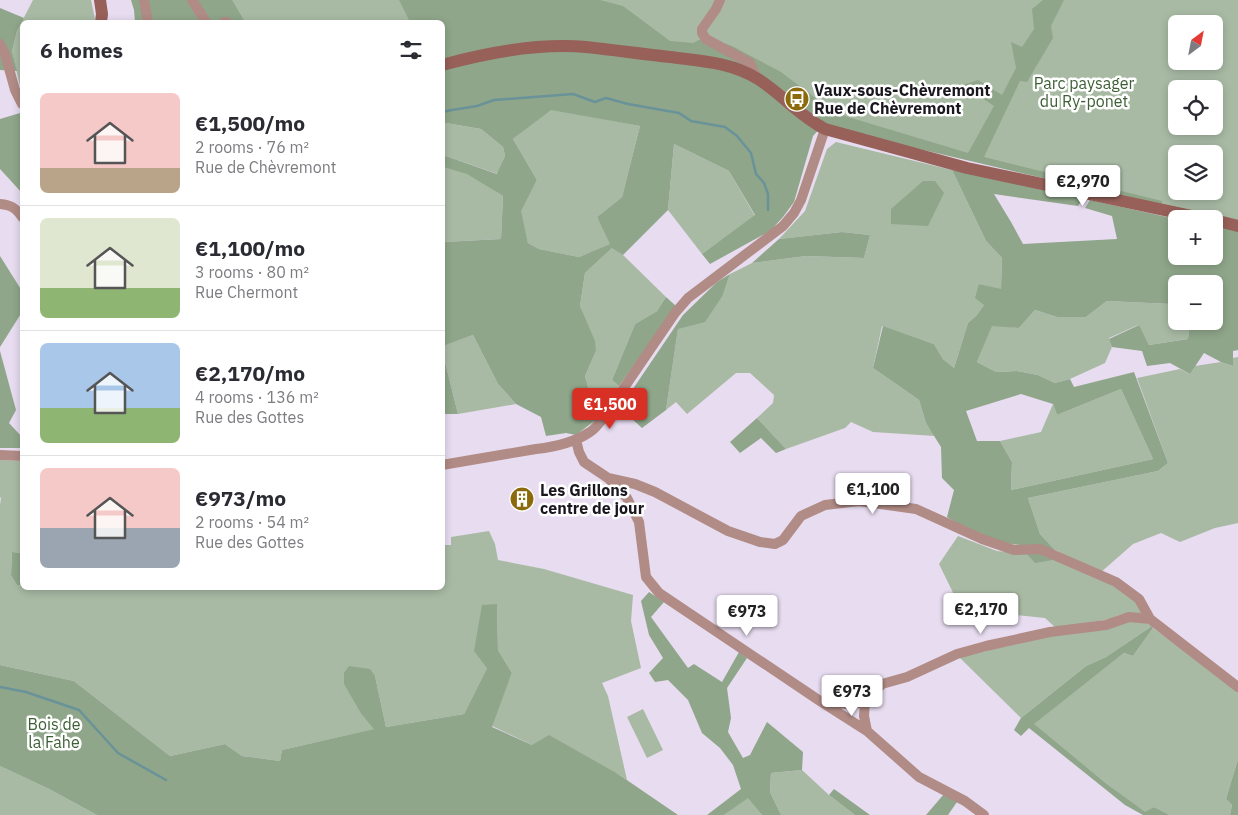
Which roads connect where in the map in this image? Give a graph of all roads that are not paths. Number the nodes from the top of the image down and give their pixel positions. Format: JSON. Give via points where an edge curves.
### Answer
{"nodes":[{"id":1,"x":100,"y":0,"type":"edge"},
{"id":2,"x":144,"y":0,"type":"edge"},
{"id":3,"x":192,"y":0,"type":"edge"},
{"id":4,"x":720,"y":0,"type":"edge"},
{"id":5,"x":101,"y":20,"type":"edge"},
{"id":6,"x":148,"y":20,"type":"edge"},
{"id":7,"x":205,"y":20,"type":"edge"},
{"id":8,"x":0,"y":44,"type":"edge"},
{"id":9,"x":445,"y":64,"type":"edge"},
{"id":10,"x":757,"y":79,"type":"junction"},
{"id":11,"x":20,"y":100,"type":"edge"},
{"id":12,"x":825,"y":129,"type":"junction"},
{"id":13,"x":0,"y":204,"type":"edge"},
{"id":14,"x":1168,"y":211,"type":"edge"},
{"id":15,"x":20,"y":214,"type":"edge"},
{"id":16,"x":1223,"y":222,"type":"edge"},
{"id":17,"x":1238,"y":226,"type":"edge"},
{"id":18,"x":576,"y":440,"type":"junction"},
{"id":19,"x":0,"y":455,"type":"edge"},
{"id":20,"x":20,"y":456,"type":"edge"},
{"id":21,"x":445,"y":465,"type":"edge"},
{"id":22,"x":608,"y":478,"type":"junction"},
{"id":23,"x":1150,"y":619,"type":"junction"},
{"id":24,"x":1238,"y":687,"type":"edge"},
{"id":25,"x":820,"y":701,"type":"junction"},
{"id":26,"x":865,"y":702,"type":"junction"},
{"id":27,"x":867,"y":731,"type":"junction"},
{"id":28,"x":984,"y":815,"type":"edge"}],
"edges":[{"from":1,"to":5,"type":"main road"},
{"from":2,"to":6,"type":"street"},
{"from":3,"to":7,"type":"street"},
{"from":4,"to":10,"type":"street","via":[[702,33],[706,39],[750,63]]},
{"from":8,"to":11,"type":"street"},
{"from":9,"to":10,"type":"main road","via":[[517,49],[566,45],[716,63]]},
{"from":10,"to":12,"type":"main road"},
{"from":12,"to":14,"type":"main road","via":[[967,168]]},
{"from":12,"to":18,"type":"street","via":[[794,213],[783,226],[688,298],[602,420],[592,431]]},
{"from":13,"to":15,"type":"street","via":[[9,204]]},
{"from":16,"to":17,"type":"main road"},
{"from":18,"to":21,"type":"street","via":[[547,448]]},
{"from":18,"to":22,"type":"street","via":[[584,462]]},
{"from":19,"to":20,"type":"street"},
{"from":22,"to":23,"type":"street","via":[[655,492],[728,531],[775,544],[783,540],[801,516],[825,504],[859,501],[916,509],[1014,550],[1040,548],[1116,582],[1139,600]]},
{"from":22,"to":25,"type":"street","via":[[627,498],[639,522],[646,577],[659,593]]},
{"from":23,"to":24,"type":"street"},
{"from":23,"to":26,"type":"street","via":[[1129,617],[957,654],[907,677],[882,684]]},
{"from":25,"to":26,"type":"street"},
{"from":25,"to":27,"type":"street"},
{"from":26,"to":27,"type":"street"},
{"from":27,"to":28,"type":"street","via":[[920,777]]}]}
